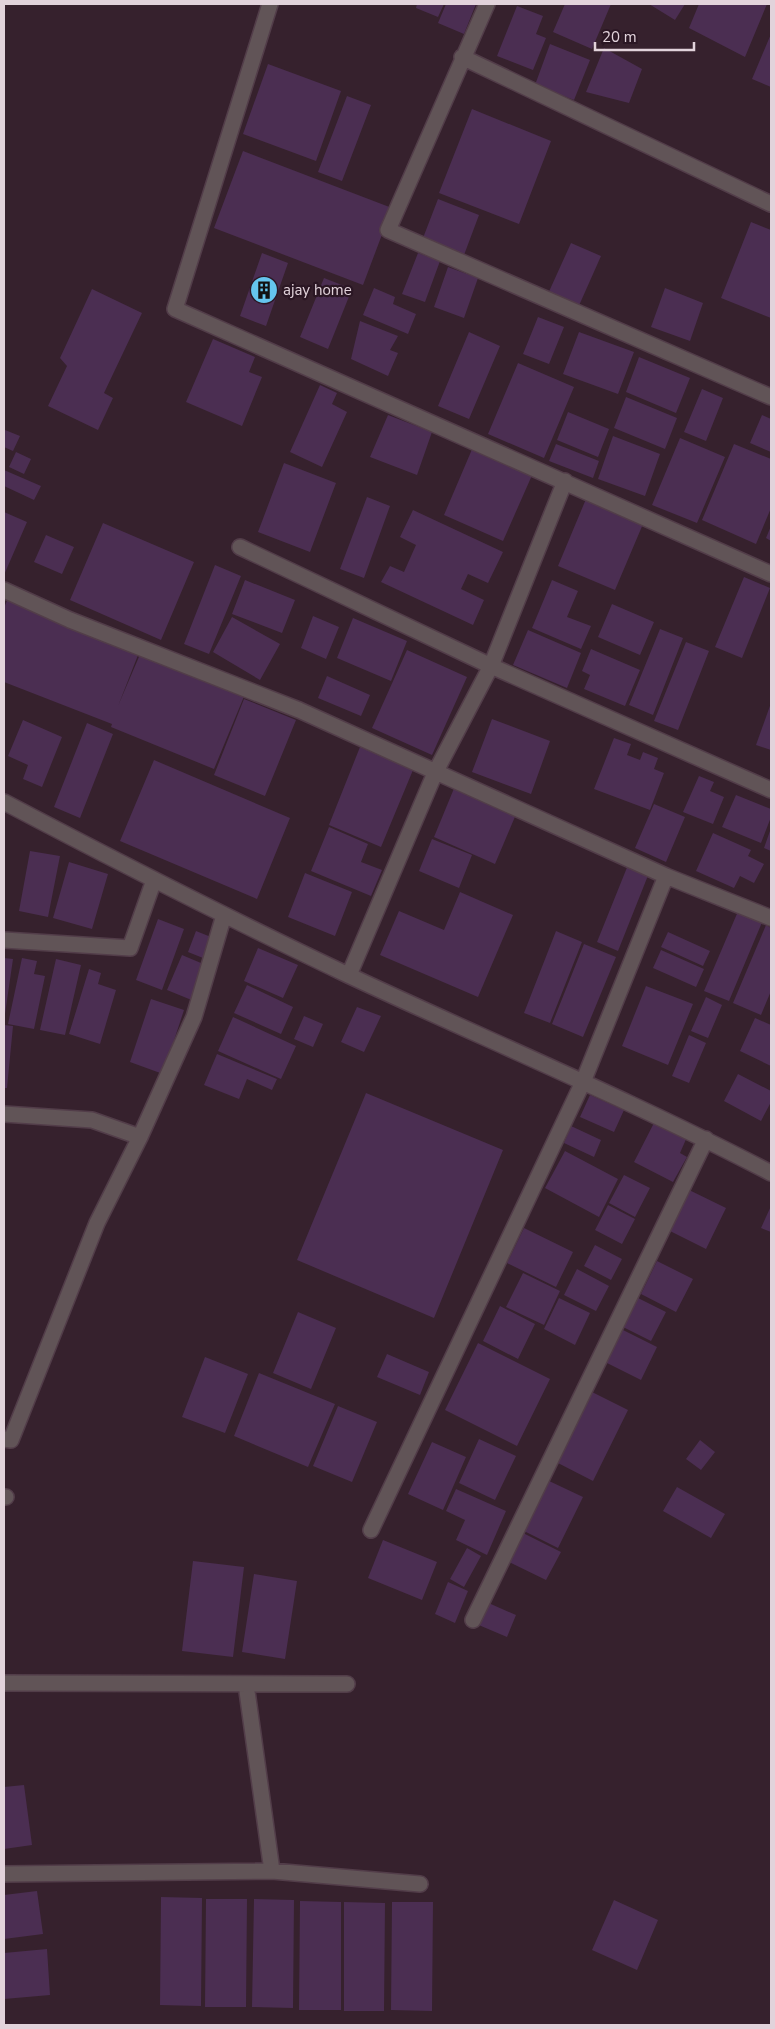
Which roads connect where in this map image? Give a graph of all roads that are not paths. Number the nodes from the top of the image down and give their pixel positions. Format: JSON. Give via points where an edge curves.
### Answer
{"nodes":[{"id":1,"x":270,"y":4,"type":"edge"},
{"id":2,"x":488,"y":4,"type":"edge"},
{"id":3,"x":462,"y":57,"type":"junction"},
{"id":4,"x":771,"y":204,"type":"edge"},
{"id":5,"x":771,"y":397,"type":"edge"},
{"id":6,"x":565,"y":481,"type":"junction"},
{"id":7,"x":240,"y":547,"type":"dead end"},
{"id":8,"x":771,"y":574,"type":"edge"},
{"id":9,"x":4,"y":590,"type":"edge"},
{"id":10,"x":491,"y":666,"type":"junction"},
{"id":11,"x":435,"y":773,"type":"junction"},
{"id":12,"x":771,"y":790,"type":"edge"},
{"id":13,"x":4,"y":802,"type":"edge"},
{"id":14,"x":666,"y":876,"type":"junction"},
{"id":15,"x":154,"y":880,"type":"junction"},
{"id":16,"x":224,"y":915,"type":"junction"},
{"id":17,"x":771,"y":918,"type":"edge"},
{"id":18,"x":4,"y":940,"type":"edge"},
{"id":19,"x":349,"y":975,"type":"junction"},
{"id":20,"x":584,"y":1082,"type":"junction"},
{"id":21,"x":4,"y":1114,"type":"edge"},
{"id":22,"x":140,"y":1137,"type":"junction"},
{"id":23,"x":706,"y":1139,"type":"junction"},
{"id":24,"x":771,"y":1172,"type":"edge"},
{"id":25,"x":4,"y":1439,"type":"edge"},
{"id":26,"x":371,"y":1530,"type":"dead end"},
{"id":27,"x":473,"y":1620,"type":"dead end"},
{"id":28,"x":4,"y":1683,"type":"edge"},
{"id":29,"x":246,"y":1684,"type":"junction"},
{"id":30,"x":347,"y":1684,"type":"dead end"},
{"id":31,"x":272,"y":1871,"type":"junction"},
{"id":32,"x":4,"y":1874,"type":"edge"},
{"id":33,"x":420,"y":1884,"type":"dead end"}],
"edges":[{"from":1,"to":6,"type":"street","via":[[175,309]]},
{"from":2,"to":3,"type":"street"},
{"from":3,"to":4,"type":"street"},
{"from":3,"to":5,"type":"street","via":[[388,230]]},
{"from":6,"to":8,"type":"street"},
{"from":6,"to":10,"type":"street"},
{"from":7,"to":10,"type":"street"},
{"from":9,"to":11,"type":"street","via":[[70,620],[299,710]]},
{"from":10,"to":11,"type":"street"},
{"from":10,"to":12,"type":"street"},
{"from":11,"to":14,"type":"street"},
{"from":11,"to":19,"type":"street"},
{"from":13,"to":15,"type":"street"},
{"from":14,"to":17,"type":"street"},
{"from":14,"to":20,"type":"street"},
{"from":15,"to":16,"type":"street"},
{"from":15,"to":18,"type":"street","via":[[130,948]]},
{"from":16,"to":19,"type":"street"},
{"from":16,"to":22,"type":"street","via":[[194,1017]]},
{"from":19,"to":20,"type":"street"},
{"from":20,"to":23,"type":"street"},
{"from":20,"to":26,"type":"street"},
{"from":21,"to":22,"type":"street","via":[[92,1120]]},
{"from":22,"to":25,"type":"street","via":[[98,1223],[11,1440]]},
{"from":23,"to":24,"type":"street"},
{"from":23,"to":27,"type":"street"},
{"from":28,"to":29,"type":"street"},
{"from":29,"to":30,"type":"street"},
{"from":29,"to":31,"type":"street"},
{"from":31,"to":32,"type":"street"},
{"from":31,"to":33,"type":"street"}]}
